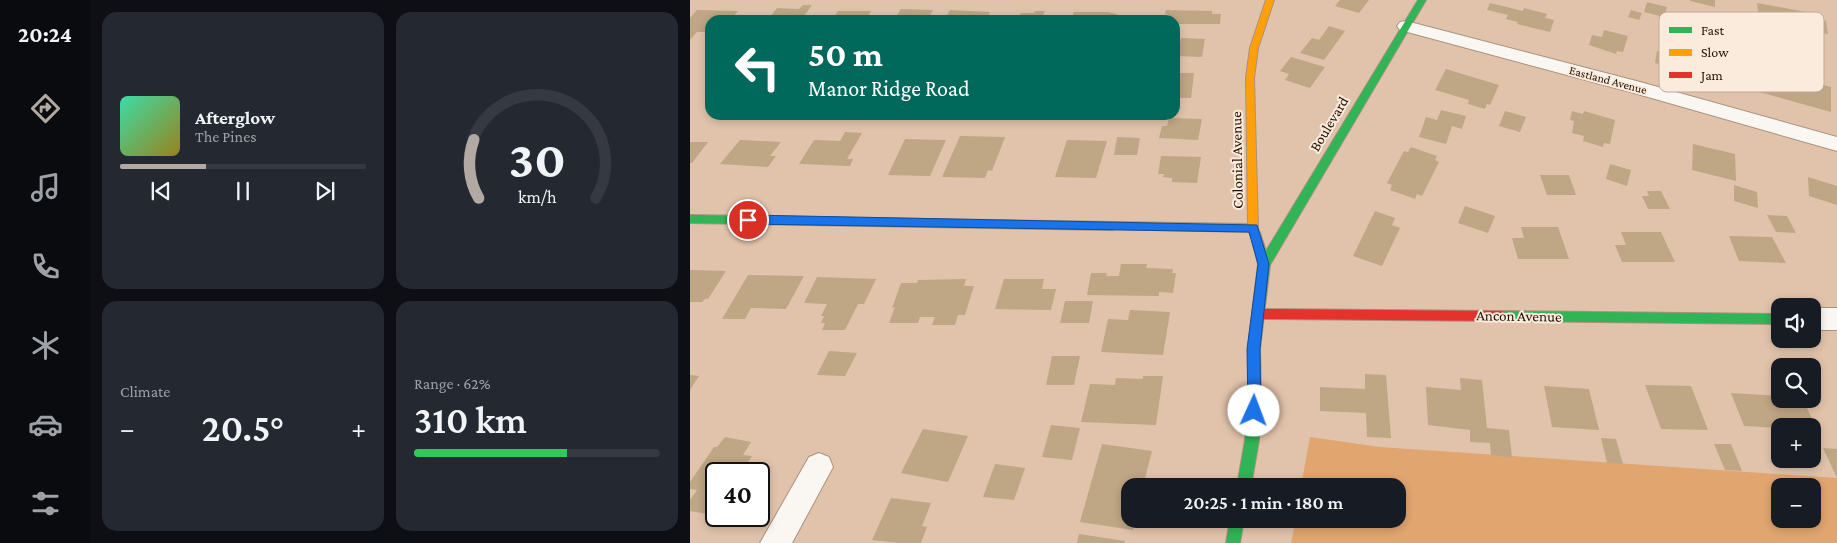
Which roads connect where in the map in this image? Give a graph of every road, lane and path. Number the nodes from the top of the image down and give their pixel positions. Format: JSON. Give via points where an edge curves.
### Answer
{"nodes":[{"id":1,"x":1270,"y":0,"type":"edge"},
{"id":2,"x":1422,"y":0,"type":"edge"},
{"id":3,"x":1406,"y":26,"type":"junction"},
{"id":4,"x":1837,"y":144,"type":"edge"},
{"id":5,"x":690,"y":219,"type":"edge"},
{"id":6,"x":1253,"y":228,"type":"junction"},
{"id":7,"x":1264,"y":264,"type":"junction"},
{"id":8,"x":1258,"y":314,"type":"junction"},
{"id":9,"x":1771,"y":319,"type":"edge"},
{"id":10,"x":1821,"y":319,"type":"edge"},
{"id":11,"x":1837,"y":319,"type":"edge"},
{"id":12,"x":819,"y":467,"type":"dead end"},
{"id":13,"x":1245,"y":478,"type":"edge"},
{"id":14,"x":1236,"y":528,"type":"edge"},
{"id":15,"x":775,"y":543,"type":"edge"},
{"id":16,"x":1233,"y":543,"type":"edge"}],
"edges":[{"from":1,"to":6,"type":"street","name":"Colonial Avenue","via":[[1254,48],[1250,78]]},
{"from":2,"to":3,"type":"street","name":"Boulevard"},
{"from":3,"to":4,"type":"street","name":"Eastland Avenue"},
{"from":3,"to":7,"type":"street","name":"Boulevard"},
{"from":5,"to":6,"type":"street"},
{"from":6,"to":7,"type":"street","name":"Colonial Avenue"},
{"from":7,"to":8,"type":"street","name":"Colonial Avenue"},
{"from":8,"to":9,"type":"street","name":"Ancon Avenue"},
{"from":8,"to":13,"type":"street","name":"Colonial Avenue","via":[[1252,440]]},
{"from":10,"to":11,"type":"street"},
{"from":12,"to":15,"type":"street"},
{"from":14,"to":16,"type":"street"}]}
